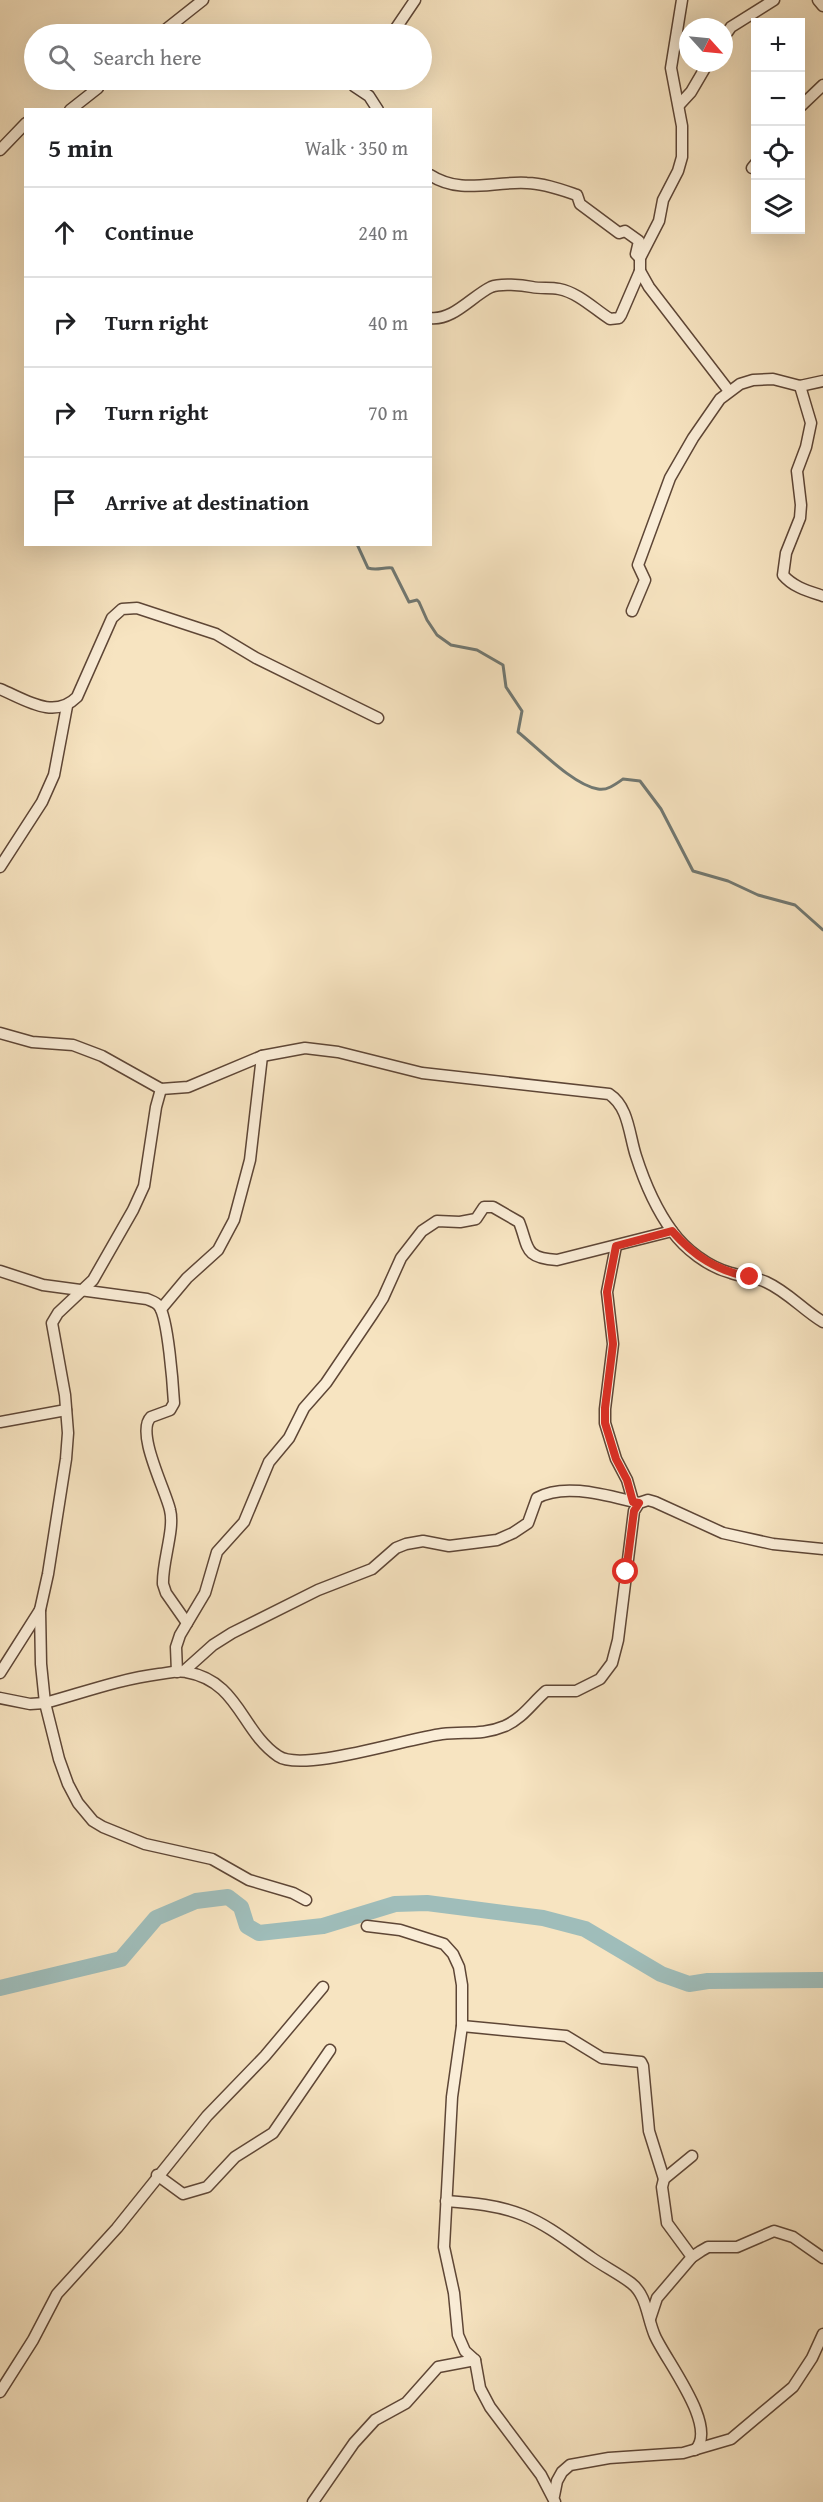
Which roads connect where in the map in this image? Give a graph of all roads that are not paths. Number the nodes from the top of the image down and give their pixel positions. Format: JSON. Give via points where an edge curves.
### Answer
{"nodes":[{"id":1,"x":204,"y":0,"type":"edge"},
{"id":2,"x":415,"y":0,"type":"edge"},
{"id":3,"x":682,"y":0,"type":"edge"},
{"id":4,"x":774,"y":0,"type":"edge"},
{"id":5,"x":818,"y":0,"type":"edge"},
{"id":6,"x":823,"y":6,"type":"edge"},
{"id":7,"x":173,"y":24,"type":"edge"},
{"id":8,"x":399,"y":24,"type":"edge"},
{"id":9,"x":733,"y":26,"type":"edge"},
{"id":10,"x":703,"y":72,"type":"edge"},
{"id":11,"x":823,"y":85,"type":"edge"},
{"id":12,"x":95,"y":90,"type":"edge"},
{"id":13,"x":360,"y":90,"type":"edge"},
{"id":14,"x":805,"y":103,"type":"edge"},
{"id":15,"x":679,"y":105,"type":"junction"},
{"id":16,"x":73,"y":108,"type":"edge"},
{"id":17,"x":377,"y":108,"type":"edge"},
{"id":18,"x":24,"y":125,"type":"edge"},
{"id":19,"x":0,"y":150,"type":"edge"},
{"id":20,"x":432,"y":176,"type":"edge"},
{"id":21,"x":640,"y":258,"type":"junction"},
{"id":22,"x":640,"y":271,"type":"junction"},
{"id":23,"x":432,"y":318,"type":"edge"},
{"id":24,"x":823,"y":381,"type":"edge"},
{"id":25,"x":800,"y":386,"type":"junction"},
{"id":26,"x":729,"y":391,"type":"junction"},
{"id":27,"x":823,"y":596,"type":"edge"},
{"id":28,"x":632,"y":611,"type":"dead end"},
{"id":29,"x":0,"y":689,"type":"edge"},
{"id":30,"x":67,"y":706,"type":"junction"},
{"id":31,"x":378,"y":718,"type":"dead end"},
{"id":32,"x":0,"y":867,"type":"edge"},
{"id":33,"x":0,"y":1033,"type":"edge"},
{"id":34,"x":262,"y":1056,"type":"junction"},
{"id":35,"x":161,"y":1089,"type":"junction"},
{"id":36,"x":672,"y":1231,"type":"junction"},
{"id":37,"x":616,"y":1246,"type":"junction"},
{"id":38,"x":0,"y":1271,"type":"edge"},
{"id":39,"x":85,"y":1290,"type":"junction"},
{"id":40,"x":160,"y":1309,"type":"junction"},
{"id":41,"x":823,"y":1322,"type":"edge"},
{"id":42,"x":66,"y":1410,"type":"junction"},
{"id":43,"x":0,"y":1422,"type":"edge"},
{"id":44,"x":636,"y":1502,"type":"junction"},
{"id":45,"x":823,"y":1549,"type":"edge"},
{"id":46,"x":40,"y":1610,"type":"junction"},
{"id":47,"x":187,"y":1623,"type":"junction"},
{"id":48,"x":181,"y":1671,"type":"junction"},
{"id":49,"x":0,"y":1673,"type":"edge"},
{"id":50,"x":0,"y":1698,"type":"edge"},
{"id":51,"x":45,"y":1703,"type":"junction"},
{"id":52,"x":306,"y":1900,"type":"dead end"},
{"id":53,"x":366,"y":1926,"type":"dead end"},
{"id":54,"x":323,"y":1987,"type":"dead end"},
{"id":55,"x":462,"y":2026,"type":"junction"},
{"id":56,"x":330,"y":2050,"type":"dead end"},
{"id":57,"x":692,"y":2156,"type":"dead end"},
{"id":58,"x":157,"y":2175,"type":"junction"},
{"id":59,"x":664,"y":2180,"type":"junction"},
{"id":60,"x":446,"y":2201,"type":"junction"},
{"id":61,"x":692,"y":2257,"type":"junction"},
{"id":62,"x":823,"y":2258,"type":"edge"},
{"id":63,"x":650,"y":2320,"type":"junction"},
{"id":64,"x":823,"y":2334,"type":"edge"},
{"id":65,"x":475,"y":2360,"type":"junction"},
{"id":66,"x":0,"y":2392,"type":"edge"},
{"id":67,"x":695,"y":2450,"type":"junction"},
{"id":68,"x":555,"y":2499,"type":"edge"},
{"id":69,"x":313,"y":2502,"type":"edge"}],
"edges":[{"from":1,"to":7,"type":"street"},
{"from":2,"to":8,"type":"street"},
{"from":3,"to":15,"type":"street","via":[[671,59]]},
{"from":4,"to":9,"type":"street"},
{"from":5,"to":6,"type":"street"},
{"from":10,"to":15,"type":"street"},
{"from":11,"to":14,"type":"street"},
{"from":12,"to":16,"type":"street"},
{"from":13,"to":17,"type":"street"},
{"from":15,"to":21,"type":"street","via":[[682,157],[663,200],[659,221]]},
{"from":18,"to":19,"type":"street"},
{"from":20,"to":21,"type":"street","via":[[460,187],[528,183],[577,195],[580,204],[619,233],[625,231],[639,241],[636,254]]},
{"from":21,"to":22,"type":"street"},
{"from":22,"to":23,"type":"street","via":[[621,315],[615,320],[566,291],[523,284],[494,286],[449,314]]},
{"from":22,"to":26,"type":"street"},
{"from":24,"to":25,"type":"street"},
{"from":25,"to":26,"type":"street","via":[[763,378]]},
{"from":25,"to":27,"type":"street","via":[[811,423],[797,471],[800,518],[786,553],[783,575],[797,587]]},
{"from":26,"to":28,"type":"street","via":[[693,438],[670,478],[641,552],[638,565],[645,579]]},
{"from":29,"to":30,"type":"street","via":[[48,708]]},
{"from":30,"to":31,"type":"street","via":[[77,697],[112,618],[122,609],[137,608],[216,634]]},
{"from":30,"to":32,"type":"street","via":[[54,775],[42,802]]},
{"from":33,"to":35,"type":"street","via":[[32,1042],[73,1045],[102,1056]]},
{"from":34,"to":35,"type":"street","via":[[188,1087]]},
{"from":34,"to":36,"type":"street","via":[[305,1048],[324,1049],[422,1073],[609,1094],[621,1107],[639,1164]]},
{"from":34,"to":40,"type":"street","via":[[250,1160],[234,1220],[218,1250]]},
{"from":35,"to":39,"type":"street","via":[[144,1186]]},
{"from":36,"to":37,"type":"street"},
{"from":36,"to":41,"type":"street","via":[[705,1261],[730,1273],[765,1281]]},
{"from":37,"to":44,"type":"street","via":[[607,1292],[613,1344],[605,1423]]},
{"from":37,"to":47,"type":"street","via":[[567,1258],[544,1259],[528,1249],[519,1222],[493,1207],[484,1207],[476,1219],[442,1220],[422,1231],[401,1258],[372,1315],[269,1462],[249,1513],[217,1552],[206,1593]]},
{"from":38,"to":39,"type":"street","via":[[43,1285]]},
{"from":39,"to":40,"type":"street","via":[[147,1299]]},
{"from":39,"to":42,"type":"street","via":[[52,1323]]},
{"from":40,"to":47,"type":"street","via":[[174,1403],[170,1410],[151,1417],[146,1425],[154,1470],[171,1511],[163,1584]]},
{"from":42,"to":43,"type":"street"},
{"from":42,"to":46,"type":"street","via":[[66,1459]]},
{"from":44,"to":45,"type":"street","via":[[655,1502],[723,1533],[746,1539]]},
{"from":44,"to":48,"type":"street","via":[[589,1493],[547,1493],[537,1498],[524,1527],[501,1539],[449,1546],[406,1544],[372,1569],[318,1590],[232,1633]]},
{"from":44,"to":48,"type":"street","via":[[618,1640],[607,1671],[576,1691],[546,1691],[524,1715],[493,1731],[442,1734],[333,1758],[286,1760],[265,1744],[216,1684]]},
{"from":46,"to":49,"type":"street"},
{"from":46,"to":51,"type":"street"},
{"from":47,"to":48,"type":"street","via":[[176,1647]]},
{"from":48,"to":51,"type":"street","via":[[145,1676]]},
{"from":50,"to":51,"type":"street"},
{"from":51,"to":52,"type":"street","via":[[69,1784],[93,1821],[145,1844],[212,1858],[249,1880]]},
{"from":53,"to":55,"type":"street","via":[[400,1929],[444,1944],[459,1967]]},
{"from":54,"to":58,"type":"street"},
{"from":55,"to":59,"type":"street","via":[[566,2036],[602,2058],[640,2062],[649,2131]]},
{"from":55,"to":60,"type":"street","via":[[455,2063]]},
{"from":56,"to":58,"type":"street","via":[[273,2133],[235,2157],[213,2184],[183,2194]]},
{"from":57,"to":59,"type":"street"},
{"from":58,"to":66,"type":"street","via":[[117,2228],[57,2295]]},
{"from":59,"to":61,"type":"street","via":[[667,2223]]},
{"from":60,"to":63,"type":"street","via":[[495,2206],[524,2215],[630,2282],[639,2290]]},
{"from":60,"to":65,"type":"street","via":[[444,2247],[458,2335],[465,2351]]},
{"from":61,"to":62,"type":"street","via":[[708,2247],[737,2247],[774,2231],[793,2237]]},
{"from":61,"to":63,"type":"street","via":[[657,2298]]},
{"from":63,"to":67,"type":"street","via":[[699,2421],[702,2437]]},
{"from":64,"to":67,"type":"street","via":[[803,2374],[780,2400],[731,2439]]},
{"from":65,"to":68,"type":"street","via":[[480,2388],[490,2407]]},
{"from":65,"to":69,"type":"street","via":[[438,2367],[406,2403],[375,2420]]},
{"from":67,"to":68,"type":"street","via":[[570,2465],[557,2481]]}]}
